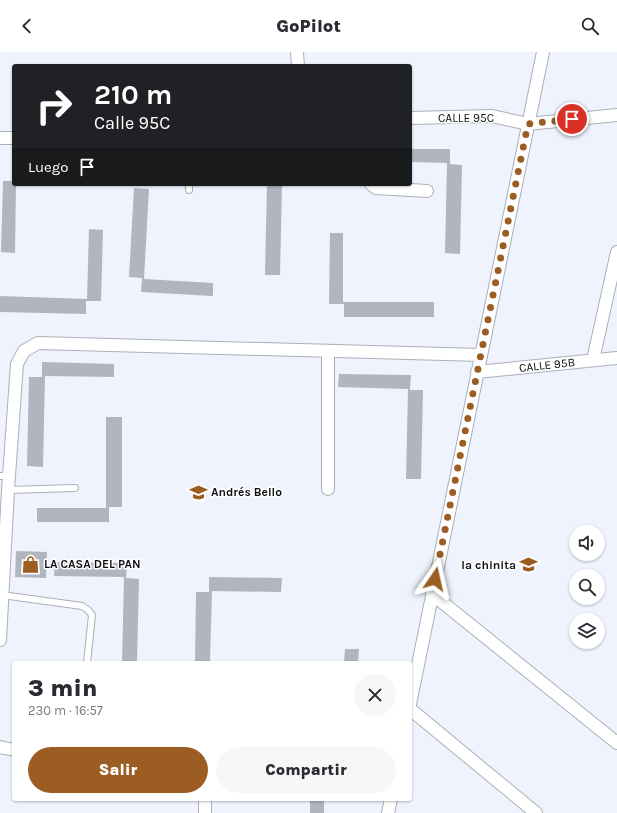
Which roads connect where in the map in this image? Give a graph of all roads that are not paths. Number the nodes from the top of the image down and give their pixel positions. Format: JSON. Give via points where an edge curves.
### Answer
{"nodes":[{"id":1,"x":297,"y":52,"type":"edge"},
{"id":2,"x":544,"y":52,"type":"edge"},
{"id":3,"x":298,"y":64,"type":"edge"},
{"id":4,"x":617,"y":115,"type":"edge"},
{"id":5,"x":412,"y":118,"type":"edge"},
{"id":6,"x":528,"y":124,"type":"junction"},
{"id":7,"x":0,"y":138,"type":"edge"},
{"id":8,"x":12,"y":138,"type":"edge"},
{"id":9,"x":374,"y":186,"type":"edge"},
{"id":10,"x":427,"y":191,"type":"dead end"},
{"id":11,"x":617,"y":252,"type":"edge"},
{"id":12,"x":328,"y":351,"type":"junction"},
{"id":13,"x":481,"y":355,"type":"junction"},
{"id":14,"x":617,"y":358,"type":"edge"},
{"id":15,"x":593,"y":360,"type":"junction"},
{"id":16,"x":477,"y":372,"type":"junction"},
{"id":17,"x":4,"y":476,"type":"edge"},
{"id":18,"x":75,"y":488,"type":"dead end"},
{"id":19,"x":328,"y":489,"type":"dead end"},
{"id":20,"x":8,"y":490,"type":"junction"},
{"id":21,"x":432,"y":594,"type":"junction"},
{"id":22,"x":1,"y":595,"type":"edge"},
{"id":23,"x":0,"y":640,"type":"edge"},
{"id":24,"x":87,"y":661,"type":"edge"},
{"id":25,"x":412,"y":694,"type":"edge"},
{"id":26,"x":412,"y":710,"type":"edge"},
{"id":27,"x":617,"y":743,"type":"edge"},
{"id":28,"x":0,"y":748,"type":"edge"},
{"id":29,"x":12,"y":750,"type":"edge"},
{"id":30,"x":205,"y":801,"type":"edge"},
{"id":31,"x":391,"y":801,"type":"edge"},
{"id":32,"x":205,"y":813,"type":"edge"},
{"id":33,"x":388,"y":813,"type":"edge"},
{"id":34,"x":536,"y":813,"type":"edge"}],
"edges":[{"from":1,"to":3,"type":"street"},
{"from":2,"to":6,"type":"street"},
{"from":4,"to":6,"type":"street","name":"CALLE 95C"},
{"from":5,"to":6,"type":"street","name":"CALLE 95C","via":[[492,116]]},
{"from":6,"to":13,"type":"street"},
{"from":7,"to":8,"type":"street"},
{"from":9,"to":10,"type":"street"},
{"from":11,"to":15,"type":"street"},
{"from":12,"to":13,"type":"street"},
{"from":12,"to":17,"type":"street","via":[[38,343],[24,351],[17,364]]},
{"from":12,"to":19,"type":"street"},
{"from":13,"to":16,"type":"street"},
{"from":14,"to":15,"type":"street","name":"CALLE 95B"},
{"from":15,"to":16,"type":"street","name":"CALLE 95B"},
{"from":16,"to":21,"type":"street"},
{"from":17,"to":20,"type":"street"},
{"from":18,"to":20,"type":"lane"},
{"from":20,"to":22,"type":"street"},
{"from":21,"to":25,"type":"street"},
{"from":21,"to":27,"type":"street"},
{"from":22,"to":23,"type":"street"},
{"from":22,"to":24,"type":"lane","via":[[82,606],[88,610],[92,615]]},
{"from":26,"to":34,"type":"street"},
{"from":28,"to":29,"type":"street"},
{"from":30,"to":32,"type":"street"},
{"from":31,"to":33,"type":"street"}]}
